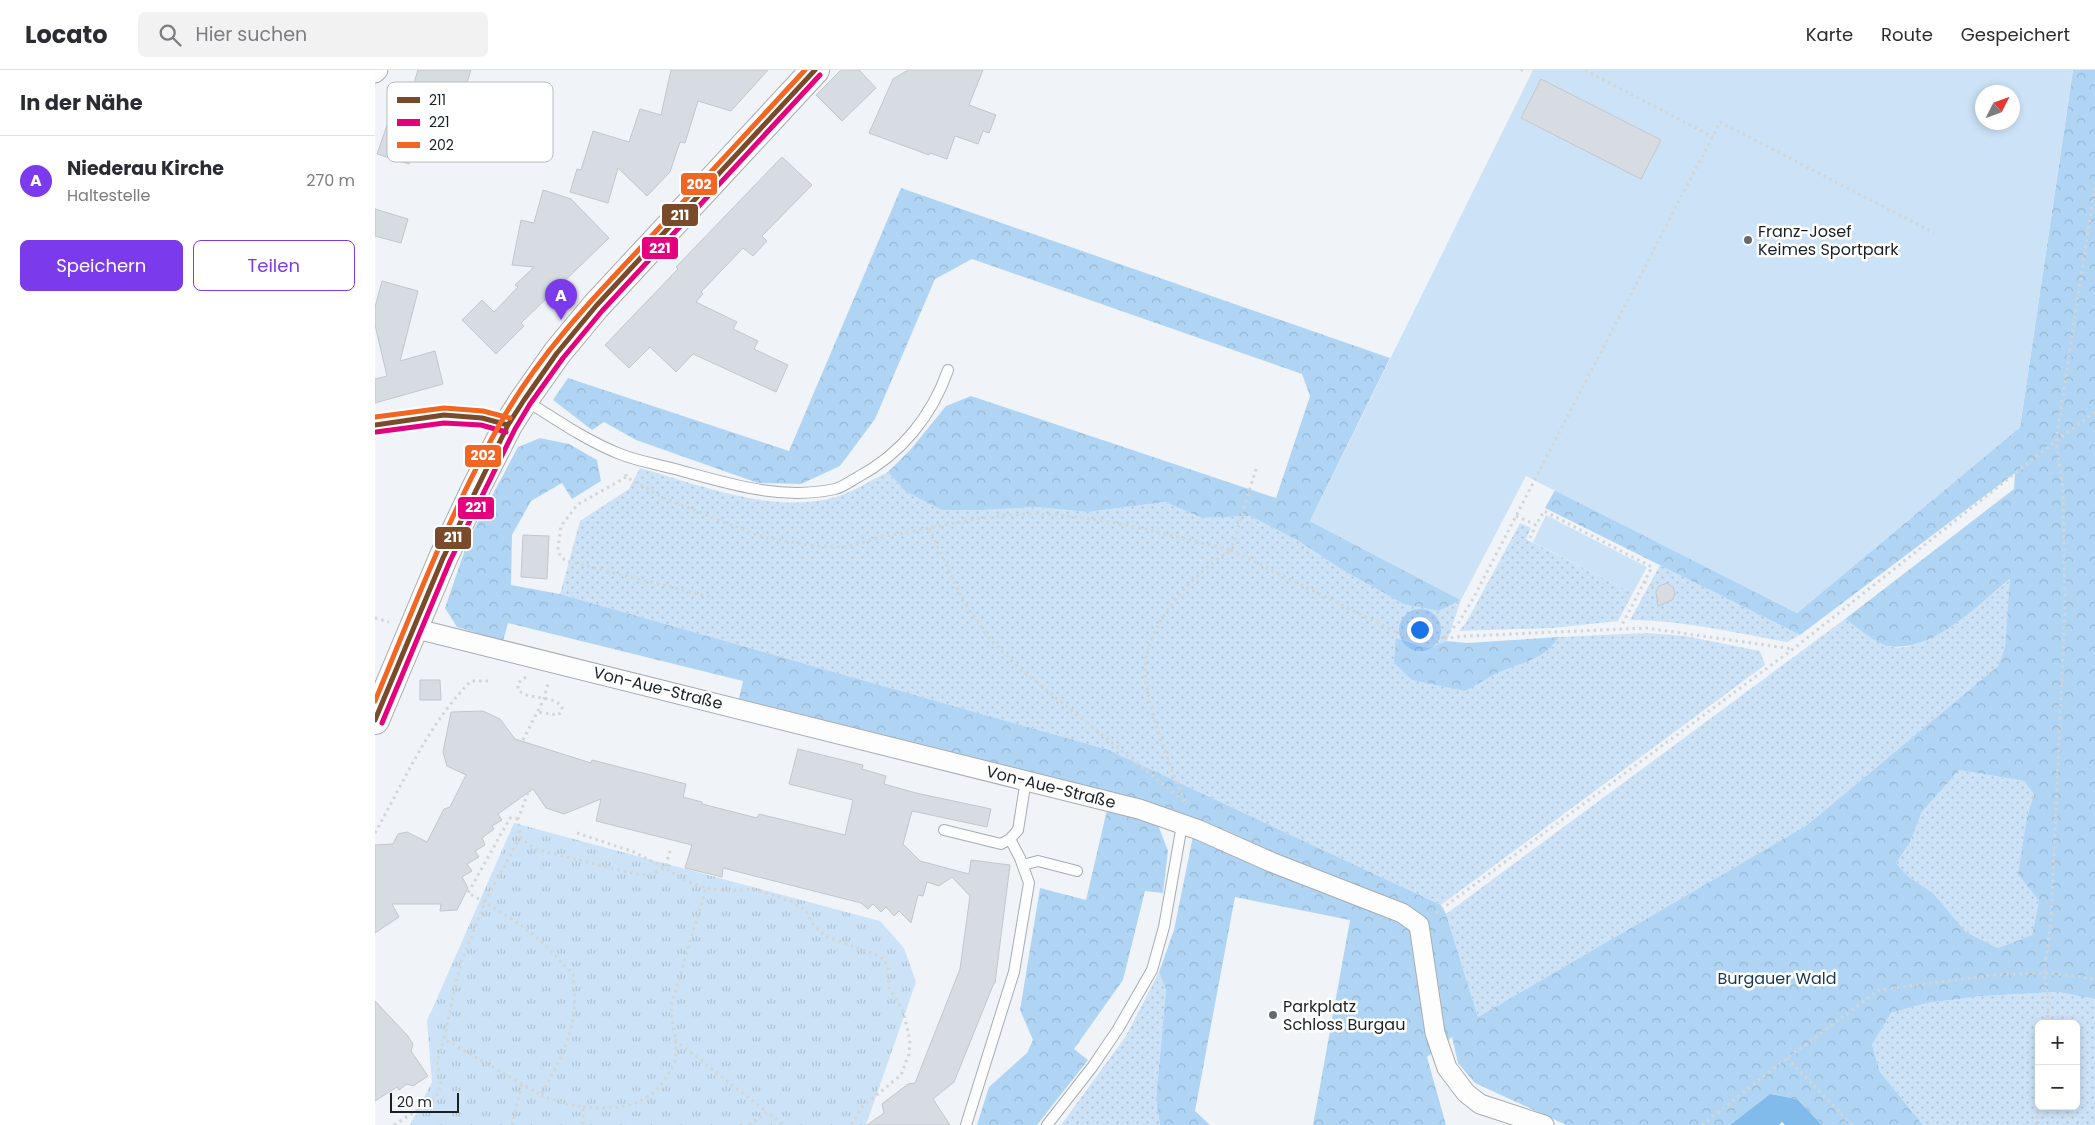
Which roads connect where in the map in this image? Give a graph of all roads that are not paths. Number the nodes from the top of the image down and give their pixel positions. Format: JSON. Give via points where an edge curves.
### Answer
{"nodes":[{"id":1,"x":378,"y":70,"type":"edge"},
{"id":2,"x":815,"y":70,"type":"edge"},
{"id":3,"x":375,"y":73,"type":"edge"},
{"id":4,"x":948,"y":370,"type":"dead end"},
{"id":5,"x":524,"y":400,"type":"junction"},
{"id":6,"x":508,"y":424,"type":"junction"},
{"id":7,"x":375,"y":425,"type":"edge"},
{"id":8,"x":413,"y":628,"type":"junction"},
{"id":9,"x":375,"y":720,"type":"edge"},
{"id":10,"x":1026,"y":780,"type":"junction"},
{"id":11,"x":1190,"y":828,"type":"junction"},
{"id":12,"x":944,"y":830,"type":"dead end"},
{"id":13,"x":1010,"y":839,"type":"junction"},
{"id":14,"x":1023,"y":865,"type":"junction"},
{"id":15,"x":1077,"y":871,"type":"dead end"},
{"id":16,"x":966,"y":1125,"type":"edge"},
{"id":17,"x":1047,"y":1125,"type":"edge"},
{"id":18,"x":1544,"y":1125,"type":"edge"}],
"edges":[{"from":1,"to":3,"type":"street"},
{"from":2,"to":5,"type":"main road","via":[[595,306]]},
{"from":4,"to":5,"type":"lane","via":[[936,400],[907,441],[873,469],[837,488],[803,493],[757,490],[621,454]]},
{"from":5,"to":6,"type":"main road"},
{"from":6,"to":7,"type":"street","via":[[444,415]]},
{"from":6,"to":8,"type":"main road"},
{"from":8,"to":9,"type":"main road"},
{"from":8,"to":10,"type":"street","name":"Von-Aue-Straße"},
{"from":10,"to":11,"type":"street","name":"Von-Aue-Straße","via":[[1139,809]]},
{"from":10,"to":13,"type":"lane","via":[[1018,830]]},
{"from":11,"to":17,"type":"lane","via":[[1152,970],[1093,1066]]},
{"from":11,"to":18,"type":"street","name":"Von-Aue-Straße","via":[[1402,913],[1419,926],[1435,1033],[1447,1068],[1466,1093],[1480,1104]]},
{"from":12,"to":13,"type":"lane","via":[[1001,844]]},
{"from":13,"to":14,"type":"lane"},
{"from":14,"to":15,"type":"lane","via":[[1038,861]]},
{"from":14,"to":16,"type":"lane","via":[[1029,883],[1014,972]]}]}
